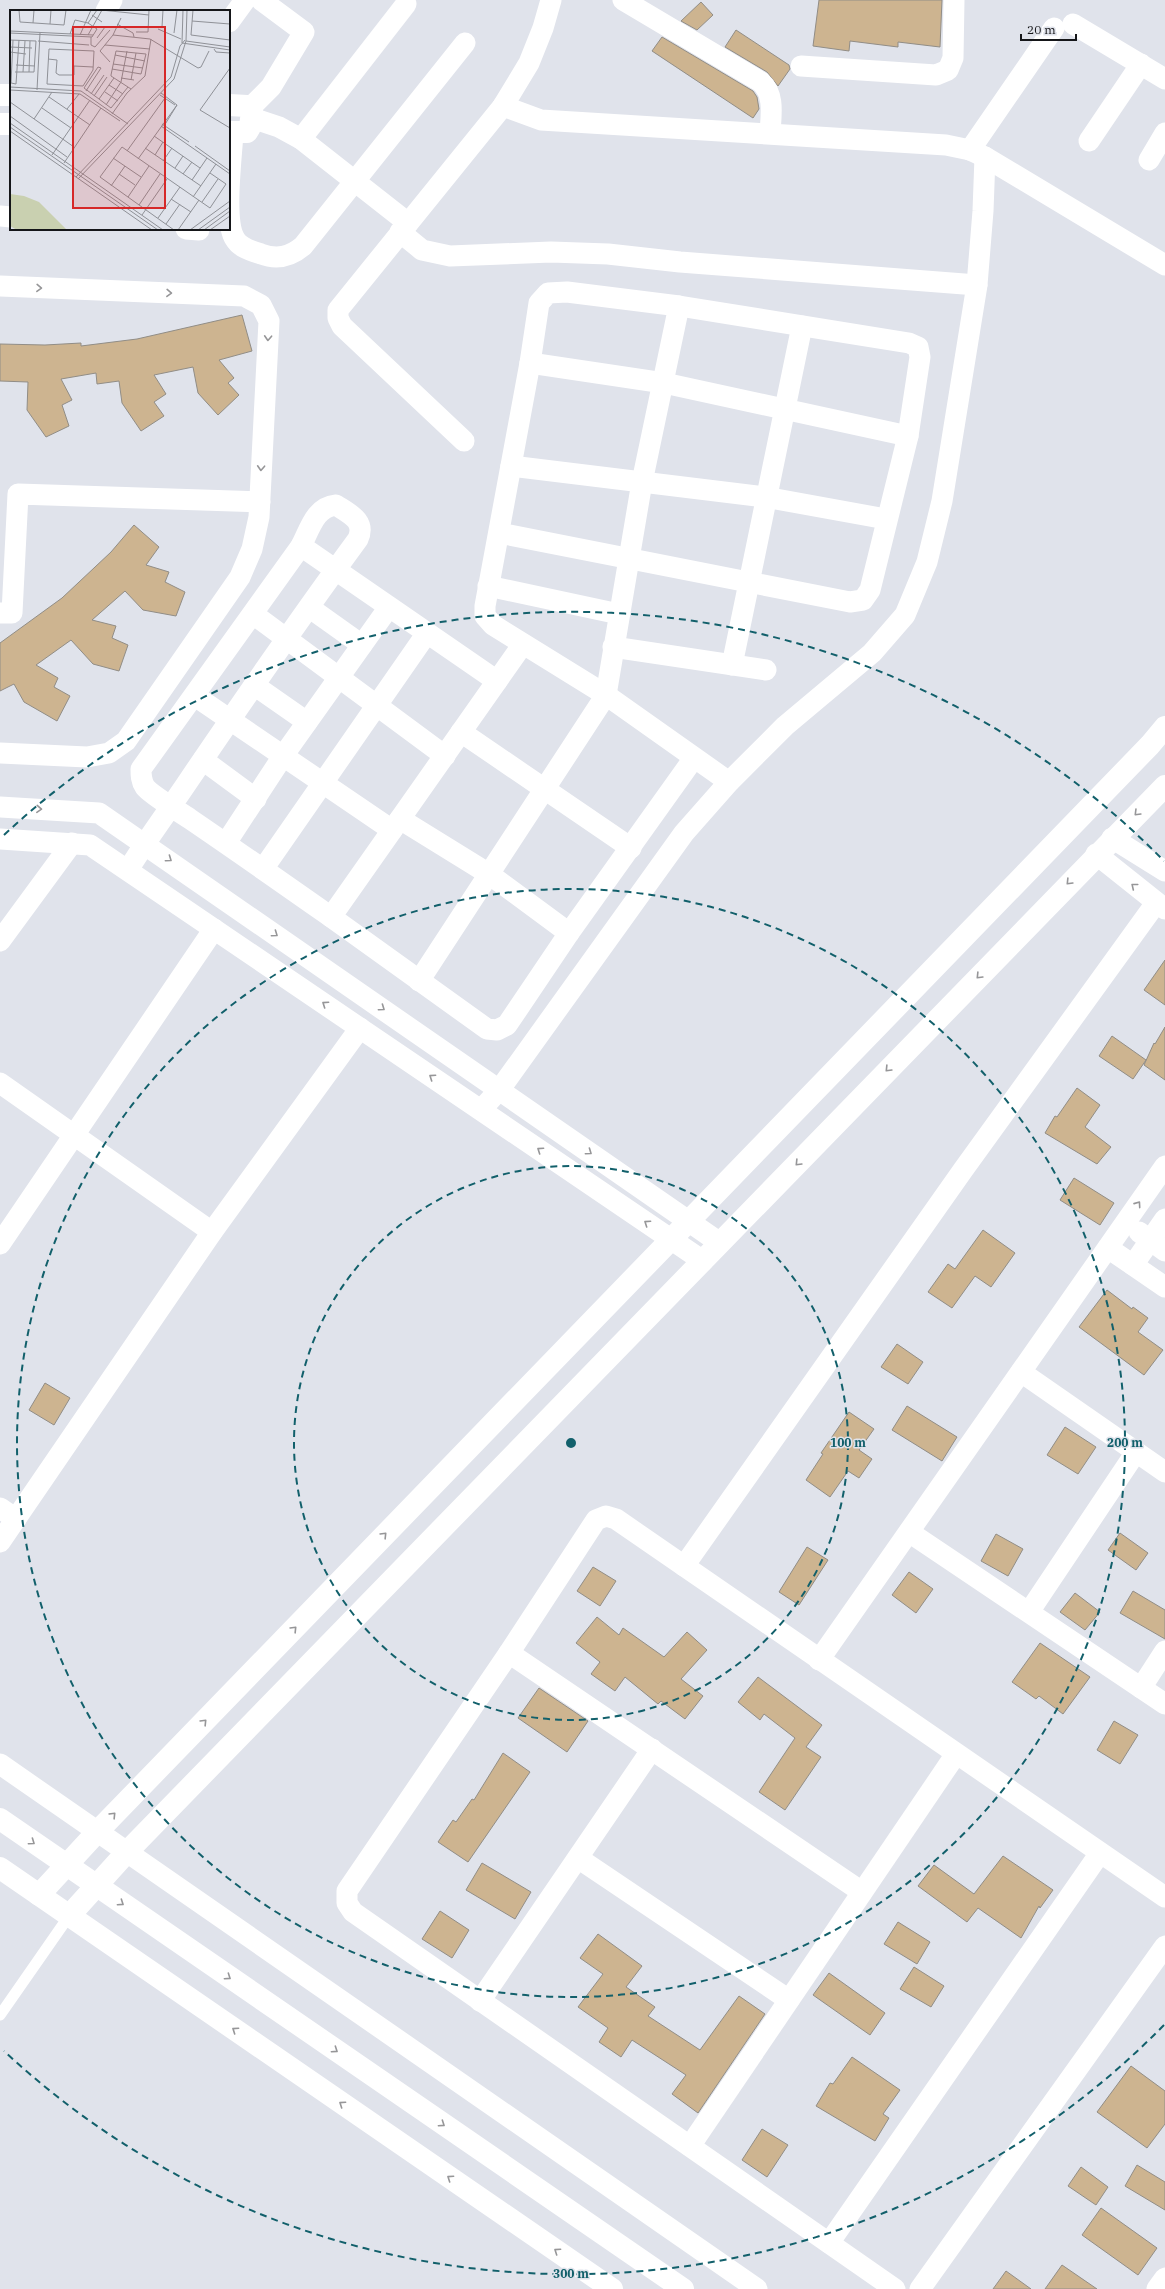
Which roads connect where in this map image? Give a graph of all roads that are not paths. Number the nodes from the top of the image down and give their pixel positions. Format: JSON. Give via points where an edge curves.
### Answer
{"nodes":[{"id":1,"x":112,"y":0,"type":"edge"},
{"id":2,"x":245,"y":0,"type":"edge"},
{"id":3,"x":261,"y":0,"type":"edge"},
{"id":4,"x":551,"y":0,"type":"edge"},
{"id":5,"x":623,"y":0,"type":"edge"},
{"id":6,"x":954,"y":0,"type":"edge"},
{"id":7,"x":406,"y":4,"type":"dead end"},
{"id":8,"x":107,"y":10,"type":"edge"},
{"id":9,"x":230,"y":21,"type":"edge"},
{"id":10,"x":465,"y":43,"type":"dead end"},
{"id":11,"x":1141,"y":64,"type":"junction"},
{"id":12,"x":801,"y":66,"type":"dead end"},
{"id":13,"x":1165,"y":79,"type":"edge"},
{"id":14,"x":503,"y":106,"type":"junction"},
{"id":15,"x":243,"y":110,"type":"edge"},
{"id":16,"x":231,"y":132,"type":"edge"},
{"id":17,"x":770,"y":133,"type":"junction"},
{"id":18,"x":1165,"y":133,"type":"edge"},
{"id":19,"x":301,"y":139,"type":"junction"},
{"id":20,"x":1089,"y":141,"type":"dead end"},
{"id":21,"x":977,"y":153,"type":"junction"},
{"id":22,"x":1149,"y":160,"type":"dead end"},
{"id":23,"x":230,"y":174,"type":"edge"},
{"id":24,"x":354,"y":181,"type":"junction"},
{"id":25,"x":0,"y":216,"type":"edge"},
{"id":26,"x":10,"y":217,"type":"edge"},
{"id":27,"x":404,"y":228,"type":"junction"},
{"id":28,"x":230,"y":229,"type":"edge"},
{"id":29,"x":1165,"y":265,"type":"edge"},
{"id":30,"x":977,"y":285,"type":"junction"},
{"id":31,"x":0,"y":286,"type":"edge"},
{"id":32,"x":679,"y":306,"type":"junction"},
{"id":33,"x":802,"y":326,"type":"junction"},
{"id":34,"x":530,"y":362,"type":"junction"},
{"id":35,"x":664,"y":383,"type":"junction"},
{"id":36,"x":784,"y":408,"type":"junction"},
{"id":37,"x":908,"y":436,"type":"junction"},
{"id":38,"x":464,"y":441,"type":"dead end"},
{"id":39,"x":511,"y":466,"type":"junction"},
{"id":40,"x":642,"y":482,"type":"junction"},
{"id":41,"x":765,"y":497,"type":"junction"},
{"id":42,"x":260,"y":502,"type":"junction"},
{"id":43,"x":886,"y":519,"type":"junction"},
{"id":44,"x":498,"y":533,"type":"junction"},
{"id":45,"x":301,"y":546,"type":"junction"},
{"id":46,"x":631,"y":558,"type":"junction"},
{"id":47,"x":336,"y":570,"type":"junction"},
{"id":48,"x":748,"y":583,"type":"junction"},
{"id":49,"x":488,"y":586,"type":"junction"},
{"id":50,"x":389,"y":607,"type":"junction"},
{"id":51,"x":310,"y":608,"type":"junction"},
{"id":52,"x":0,"y":613,"type":"edge"},
{"id":53,"x":253,"y":614,"type":"junction"},
{"id":54,"x":619,"y":614,"type":"junction"},
{"id":55,"x":427,"y":633,"type":"junction"},
{"id":56,"x":286,"y":639,"type":"junction"},
{"id":57,"x":523,"y":644,"type":"junction"},
{"id":58,"x":362,"y":645,"type":"junction"},
{"id":59,"x":613,"y":648,"type":"junction"},
{"id":60,"x":732,"y":665,"type":"junction"},
{"id":61,"x":766,"y":670,"type":"dead end"},
{"id":62,"x":339,"y":678,"type":"junction"},
{"id":63,"x":497,"y":681,"type":"junction"},
{"id":64,"x":254,"y":685,"type":"junction"},
{"id":65,"x":606,"y":695,"type":"junction"},
{"id":66,"x":195,"y":696,"type":"junction"},
{"id":67,"x":377,"y":706,"type":"junction"},
{"id":68,"x":230,"y":720,"type":"junction"},
{"id":69,"x":307,"y":722,"type":"junction"},
{"id":70,"x":1165,"y":727,"type":"edge"},
{"id":71,"x":461,"y":732,"type":"junction"},
{"id":72,"x":0,"y":753,"type":"edge"},
{"id":73,"x":283,"y":756,"type":"junction"},
{"id":74,"x":445,"y":756,"type":"junction"},
{"id":75,"x":694,"y":758,"type":"junction"},
{"id":76,"x":203,"y":760,"type":"junction"},
{"id":77,"x":729,"y":782,"type":"junction"},
{"id":78,"x":323,"y":784,"type":"junction"},
{"id":79,"x":1165,"y":786,"type":"edge"},
{"id":80,"x":545,"y":788,"type":"junction"},
{"id":81,"x":256,"y":799,"type":"junction"},
{"id":82,"x":172,"y":806,"type":"junction"},
{"id":83,"x":0,"y":807,"type":"edge"},
{"id":84,"x":396,"y":825,"type":"junction"},
{"id":85,"x":1112,"y":838,"type":"junction"},
{"id":86,"x":0,"y":839,"type":"edge"},
{"id":87,"x":72,"y":843,"type":"junction"},
{"id":88,"x":144,"y":843,"type":"junction"},
{"id":89,"x":226,"y":843,"type":"junction"},
{"id":90,"x":631,"y":848,"type":"junction"},
{"id":91,"x":1096,"y":854,"type":"junction"},
{"id":92,"x":128,"y":870,"type":"junction"},
{"id":93,"x":263,"y":870,"type":"junction"},
{"id":94,"x":1165,"y":872,"type":"edge"},
{"id":95,"x":489,"y":874,"type":"junction"},
{"id":96,"x":1160,"y":906,"type":"edge"},
{"id":97,"x":331,"y":917,"type":"junction"},
{"id":98,"x":214,"y":929,"type":"junction"},
{"id":99,"x":569,"y":933,"type":"junction"},
{"id":100,"x":0,"y":941,"type":"edge"},
{"id":101,"x":419,"y":981,"type":"junction"},
{"id":102,"x":360,"y":1028,"type":"junction"},
{"id":103,"x":0,"y":1083,"type":"edge"},
{"id":104,"x":500,"y":1089,"type":"junction"},
{"id":105,"x":481,"y":1110,"type":"junction"},
{"id":106,"x":74,"y":1136,"type":"junction"},
{"id":107,"x":1165,"y":1166,"type":"edge"},
{"id":108,"x":1165,"y":1219,"type":"edge"},
{"id":109,"x":689,"y":1221,"type":"junction"},
{"id":110,"x":1125,"y":1223,"type":"junction"},
{"id":111,"x":212,"y":1232,"type":"junction"},
{"id":112,"x":671,"y":1239,"type":"junction"},
{"id":113,"x":720,"y":1243,"type":"junction"},
{"id":114,"x":0,"y":1244,"type":"edge"},
{"id":115,"x":1158,"y":1246,"type":"edge"},
{"id":116,"x":1108,"y":1248,"type":"junction"},
{"id":117,"x":703,"y":1261,"type":"junction"},
{"id":118,"x":1134,"y":1265,"type":"junction"},
{"id":119,"x":1165,"y":1287,"type":"edge"},
{"id":120,"x":1021,"y":1372,"type":"junction"},
{"id":121,"x":1136,"y":1452,"type":"junction"},
{"id":122,"x":1165,"y":1472,"type":"edge"},
{"id":123,"x":8,"y":1514,"type":"edge"},
{"id":124,"x":909,"y":1532,"type":"junction"},
{"id":125,"x":0,"y":1542,"type":"edge"},
{"id":126,"x":684,"y":1566,"type":"junction"},
{"id":127,"x":1029,"y":1612,"type":"junction"},
{"id":128,"x":1165,"y":1652,"type":"edge"},
{"id":129,"x":509,"y":1653,"type":"junction"},
{"id":130,"x":819,"y":1660,"type":"junction"},
{"id":131,"x":1141,"y":1688,"type":"junction"},
{"id":132,"x":1165,"y":1704,"type":"edge"},
{"id":133,"x":652,"y":1749,"type":"junction"},
{"id":134,"x":956,"y":1754,"type":"junction"},
{"id":135,"x":0,"y":1764,"type":"edge"},
{"id":136,"x":0,"y":1819,"type":"edge"},
{"id":137,"x":98,"y":1831,"type":"junction"},
{"id":138,"x":126,"y":1853,"type":"junction"},
{"id":139,"x":1100,"y":1853,"type":"junction"},
{"id":140,"x":578,"y":1858,"type":"junction"},
{"id":141,"x":66,"y":1865,"type":"junction"},
{"id":142,"x":0,"y":1868,"type":"edge"},
{"id":143,"x":96,"y":1886,"type":"junction"},
{"id":144,"x":862,"y":1892,"type":"junction"},
{"id":145,"x":39,"y":1895,"type":"junction"},
{"id":146,"x":1165,"y":1897,"type":"edge"},
{"id":147,"x":69,"y":1916,"type":"junction"},
{"id":148,"x":1165,"y":1946,"type":"edge"},
{"id":149,"x":789,"y":2000,"type":"junction"},
{"id":150,"x":480,"y":2001,"type":"junction"},
{"id":151,"x":0,"y":2015,"type":"edge"},
{"id":152,"x":690,"y":2146,"type":"junction"},
{"id":153,"x":829,"y":2243,"type":"junction"},
{"id":154,"x":1165,"y":2278,"type":"edge"},
{"id":155,"x":612,"y":2289,"type":"edge"},
{"id":156,"x":683,"y":2289,"type":"edge"},
{"id":157,"x":757,"y":2289,"type":"edge"},
{"id":158,"x":895,"y":2289,"type":"edge"},
{"id":159,"x":920,"y":2289,"type":"edge"},
{"id":160,"x":1157,"y":2289,"type":"edge"}],
"edges":[{"from":1,"to":8,"type":"street"},
{"from":2,"to":9,"type":"street"},
{"from":3,"to":15,"type":"street","via":[[304,32],[271,87]]},
{"from":4,"to":14,"type":"street","via":[[529,63]]},
{"from":5,"to":17,"type":"street","via":[[765,85],[769,89],[771,99]]},
{"from":6,"to":12,"type":"street","via":[[953,58],[948,70],[936,76]]},
{"from":7,"to":19,"type":"street"},
{"from":10,"to":24,"type":"street"},
{"from":11,"to":13,"type":"street"},
{"from":11,"to":20,"type":"street"},
{"from":11,"to":21,"type":"street","via":[[1063,26]]},
{"from":14,"to":17,"type":"street","via":[[541,120]]},
{"from":14,"to":27,"type":"street"},
{"from":15,"to":16,"type":"street","via":[[247,132]]},
{"from":15,"to":19,"type":"street"},
{"from":16,"to":23,"type":"street"},
{"from":17,"to":21,"type":"street","via":[[946,145]]},
{"from":18,"to":22,"type":"street"},
{"from":19,"to":24,"type":"street"},
{"from":21,"to":29,"type":"street"},
{"from":21,"to":30,"type":"street","via":[[983,212]]},
{"from":24,"to":27,"type":"street"},
{"from":24,"to":28,"type":"street","via":[[303,246],[285,257],[268,256],[246,248],[235,240]]},
{"from":25,"to":26,"type":"street"},
{"from":27,"to":30,"type":"street","via":[[422,250],[450,256],[551,252],[608,254]]},
{"from":27,"to":38,"type":"street","via":[[342,303],[338,310],[338,318],[342,326]]},
{"from":30,"to":77,"type":"street","via":[[942,501],[927,562],[906,615],[872,653],[785,726]]},
{"from":31,"to":42,"type":"street","one_way":true,"via":[[244,296],[261,305],[269,321]]},
{"from":32,"to":33,"type":"street"},
{"from":32,"to":34,"type":"street","via":[[567,292],[548,294],[539,303]]},
{"from":32,"to":35,"type":"street"},
{"from":33,"to":36,"type":"street"},
{"from":33,"to":37,"type":"street","via":[[909,343],[918,348],[920,357]]},
{"from":34,"to":35,"type":"street"},
{"from":34,"to":39,"type":"street"},
{"from":35,"to":36,"type":"street"},
{"from":35,"to":40,"type":"street"},
{"from":36,"to":37,"type":"street"},
{"from":36,"to":41,"type":"street"},
{"from":37,"to":43,"type":"street"},
{"from":39,"to":40,"type":"street"},
{"from":39,"to":44,"type":"street"},
{"from":40,"to":41,"type":"street"},
{"from":40,"to":46,"type":"street"},
{"from":41,"to":43,"type":"street"},
{"from":41,"to":48,"type":"street"},
{"from":42,"to":52,"type":"street","via":[[18,494],[12,613]]},
{"from":42,"to":72,"type":"street","via":[[252,549],[240,577],[126,741],[109,753],[87,757]]},
{"from":43,"to":48,"type":"street","via":[[870,590],[863,600],[850,602]]},
{"from":44,"to":46,"type":"street"},
{"from":44,"to":49,"type":"street"},
{"from":45,"to":47,"type":"street"},
{"from":45,"to":47,"type":"street","via":[[319,511],[325,506],[336,505],[356,518],[361,532]]},
{"from":45,"to":53,"type":"street"},
{"from":46,"to":48,"type":"street"},
{"from":46,"to":54,"type":"street"},
{"from":47,"to":50,"type":"street"},
{"from":47,"to":51,"type":"street"},
{"from":48,"to":60,"type":"street"},
{"from":49,"to":54,"type":"street"},
{"from":49,"to":57,"type":"street","via":[[486,616],[492,625]]},
{"from":50,"to":55,"type":"street"},
{"from":50,"to":58,"type":"street"},
{"from":51,"to":56,"type":"street"},
{"from":51,"to":58,"type":"street"},
{"from":53,"to":56,"type":"street"},
{"from":53,"to":66,"type":"street"},
{"from":54,"to":59,"type":"street"},
{"from":55,"to":63,"type":"street"},
{"from":55,"to":67,"type":"street"},
{"from":56,"to":62,"type":"street"},
{"from":56,"to":64,"type":"street"},
{"from":57,"to":63,"type":"street"},
{"from":57,"to":65,"type":"street"},
{"from":58,"to":62,"type":"street"},
{"from":59,"to":60,"type":"street"},
{"from":59,"to":65,"type":"street"},
{"from":60,"to":61,"type":"street"},
{"from":62,"to":67,"type":"street"},
{"from":62,"to":69,"type":"street"},
{"from":63,"to":71,"type":"street"},
{"from":64,"to":68,"type":"street"},
{"from":64,"to":69,"type":"street"},
{"from":65,"to":75,"type":"street"},
{"from":65,"to":80,"type":"street"},
{"from":66,"to":68,"type":"street"},
{"from":66,"to":82,"type":"street","via":[[141,769],[141,778],[146,788]]},
{"from":67,"to":74,"type":"street"},
{"from":67,"to":78,"type":"street"},
{"from":68,"to":73,"type":"street"},
{"from":68,"to":76,"type":"street"},
{"from":69,"to":73,"type":"street"},
{"from":70,"to":109,"type":"street"},
{"from":71,"to":74,"type":"street"},
{"from":71,"to":80,"type":"street"},
{"from":73,"to":78,"type":"street"},
{"from":73,"to":81,"type":"street"},
{"from":74,"to":84,"type":"street"},
{"from":75,"to":77,"type":"street"},
{"from":75,"to":90,"type":"street"},
{"from":76,"to":81,"type":"street"},
{"from":76,"to":82,"type":"street"},
{"from":77,"to":104,"type":"street","via":[[684,833]]},
{"from":78,"to":84,"type":"street"},
{"from":78,"to":93,"type":"street"},
{"from":79,"to":85,"type":"street","one_way":true},
{"from":80,"to":90,"type":"street"},
{"from":80,"to":95,"type":"street"},
{"from":81,"to":89,"type":"street"},
{"from":82,"to":88,"type":"street"},
{"from":82,"to":89,"type":"street"},
{"from":83,"to":88,"type":"street","one_way":true,"via":[[99,813]]},
{"from":84,"to":95,"type":"street"},
{"from":84,"to":97,"type":"street"},
{"from":85,"to":91,"type":"street"},
{"from":85,"to":94,"type":"street"},
{"from":86,"to":87,"type":"street"},
{"from":87,"to":92,"type":"street","via":[[90,845]]},
{"from":87,"to":100,"type":"street"},
{"from":88,"to":92,"type":"street"},
{"from":88,"to":104,"type":"street","one_way":true},
{"from":89,"to":93,"type":"street"},
{"from":90,"to":99,"type":"street"},
{"from":96,"to":91,"type":"street","one_way":true},
{"from":91,"to":113,"type":"street","one_way":true},
{"from":92,"to":98,"type":"street"},
{"from":93,"to":97,"type":"street"},
{"from":95,"to":99,"type":"street"},
{"from":95,"to":101,"type":"street"},
{"from":96,"to":126,"type":"street","via":[[963,1170]]},
{"from":97,"to":101,"type":"street"},
{"from":102,"to":98,"type":"street","one_way":true},
{"from":98,"to":106,"type":"street"},
{"from":99,"to":101,"type":"street","via":[[507,1025],[497,1030],[487,1029]]},
{"from":105,"to":102,"type":"street","one_way":true},
{"from":102,"to":111,"type":"street"},
{"from":103,"to":106,"type":"street"},
{"from":104,"to":105,"type":"street"},
{"from":104,"to":109,"type":"street","one_way":true},
{"from":112,"to":105,"type":"street","one_way":true},
{"from":106,"to":111,"type":"street"},
{"from":106,"to":114,"type":"street"},
{"from":110,"to":107,"type":"street","one_way":true},
{"from":108,"to":115,"type":"street"},
{"from":109,"to":112,"type":"street"},
{"from":109,"to":113,"type":"street"},
{"from":110,"to":115,"type":"street"},
{"from":110,"to":116,"type":"street"},
{"from":111,"to":123,"type":"street"},
{"from":112,"to":117,"type":"street"},
{"from":137,"to":112,"type":"street","one_way":true},
{"from":113,"to":117,"type":"street"},
{"from":115,"to":118,"type":"street"},
{"from":116,"to":118,"type":"street"},
{"from":116,"to":120,"type":"street"},
{"from":117,"to":138,"type":"street"},
{"from":118,"to":119,"type":"street"},
{"from":120,"to":121,"type":"street"},
{"from":120,"to":124,"type":"street"},
{"from":121,"to":122,"type":"street"},
{"from":121,"to":127,"type":"street"},
{"from":123,"to":125,"type":"street"},
{"from":124,"to":127,"type":"street"},
{"from":124,"to":130,"type":"street"},
{"from":126,"to":129,"type":"street","via":[[616,1518],[606,1516],[596,1520]]},
{"from":126,"to":130,"type":"street"},
{"from":127,"to":131,"type":"street"},
{"from":128,"to":131,"type":"street"},
{"from":129,"to":133,"type":"street"},
{"from":129,"to":150,"type":"street","via":[[347,1891],[347,1903],[353,1912]]},
{"from":130,"to":134,"type":"street"},
{"from":131,"to":132,"type":"street"},
{"from":133,"to":140,"type":"street"},
{"from":133,"to":144,"type":"street"},
{"from":134,"to":139,"type":"street"},
{"from":134,"to":144,"type":"street"},
{"from":135,"to":137,"type":"street"},
{"from":136,"to":141,"type":"street","one_way":true},
{"from":137,"to":138,"type":"street"},
{"from":137,"to":141,"type":"street"},
{"from":138,"to":143,"type":"street"},
{"from":138,"to":157,"type":"street"},
{"from":139,"to":146,"type":"street"},
{"from":139,"to":153,"type":"street"},
{"from":140,"to":149,"type":"street"},
{"from":140,"to":150,"type":"street"},
{"from":141,"to":143,"type":"street"},
{"from":141,"to":145,"type":"street"},
{"from":142,"to":145,"type":"street"},
{"from":143,"to":147,"type":"street"},
{"from":143,"to":156,"type":"street","one_way":true},
{"from":144,"to":149,"type":"street"},
{"from":145,"to":147,"type":"street"},
{"from":147,"to":151,"type":"lane"},
{"from":155,"to":147,"type":"street","one_way":true},
{"from":148,"to":159,"type":"street"},
{"from":149,"to":152,"type":"street"},
{"from":150,"to":152,"type":"street"},
{"from":152,"to":153,"type":"street"},
{"from":153,"to":158,"type":"street"},
{"from":154,"to":160,"type":"street"}]}
